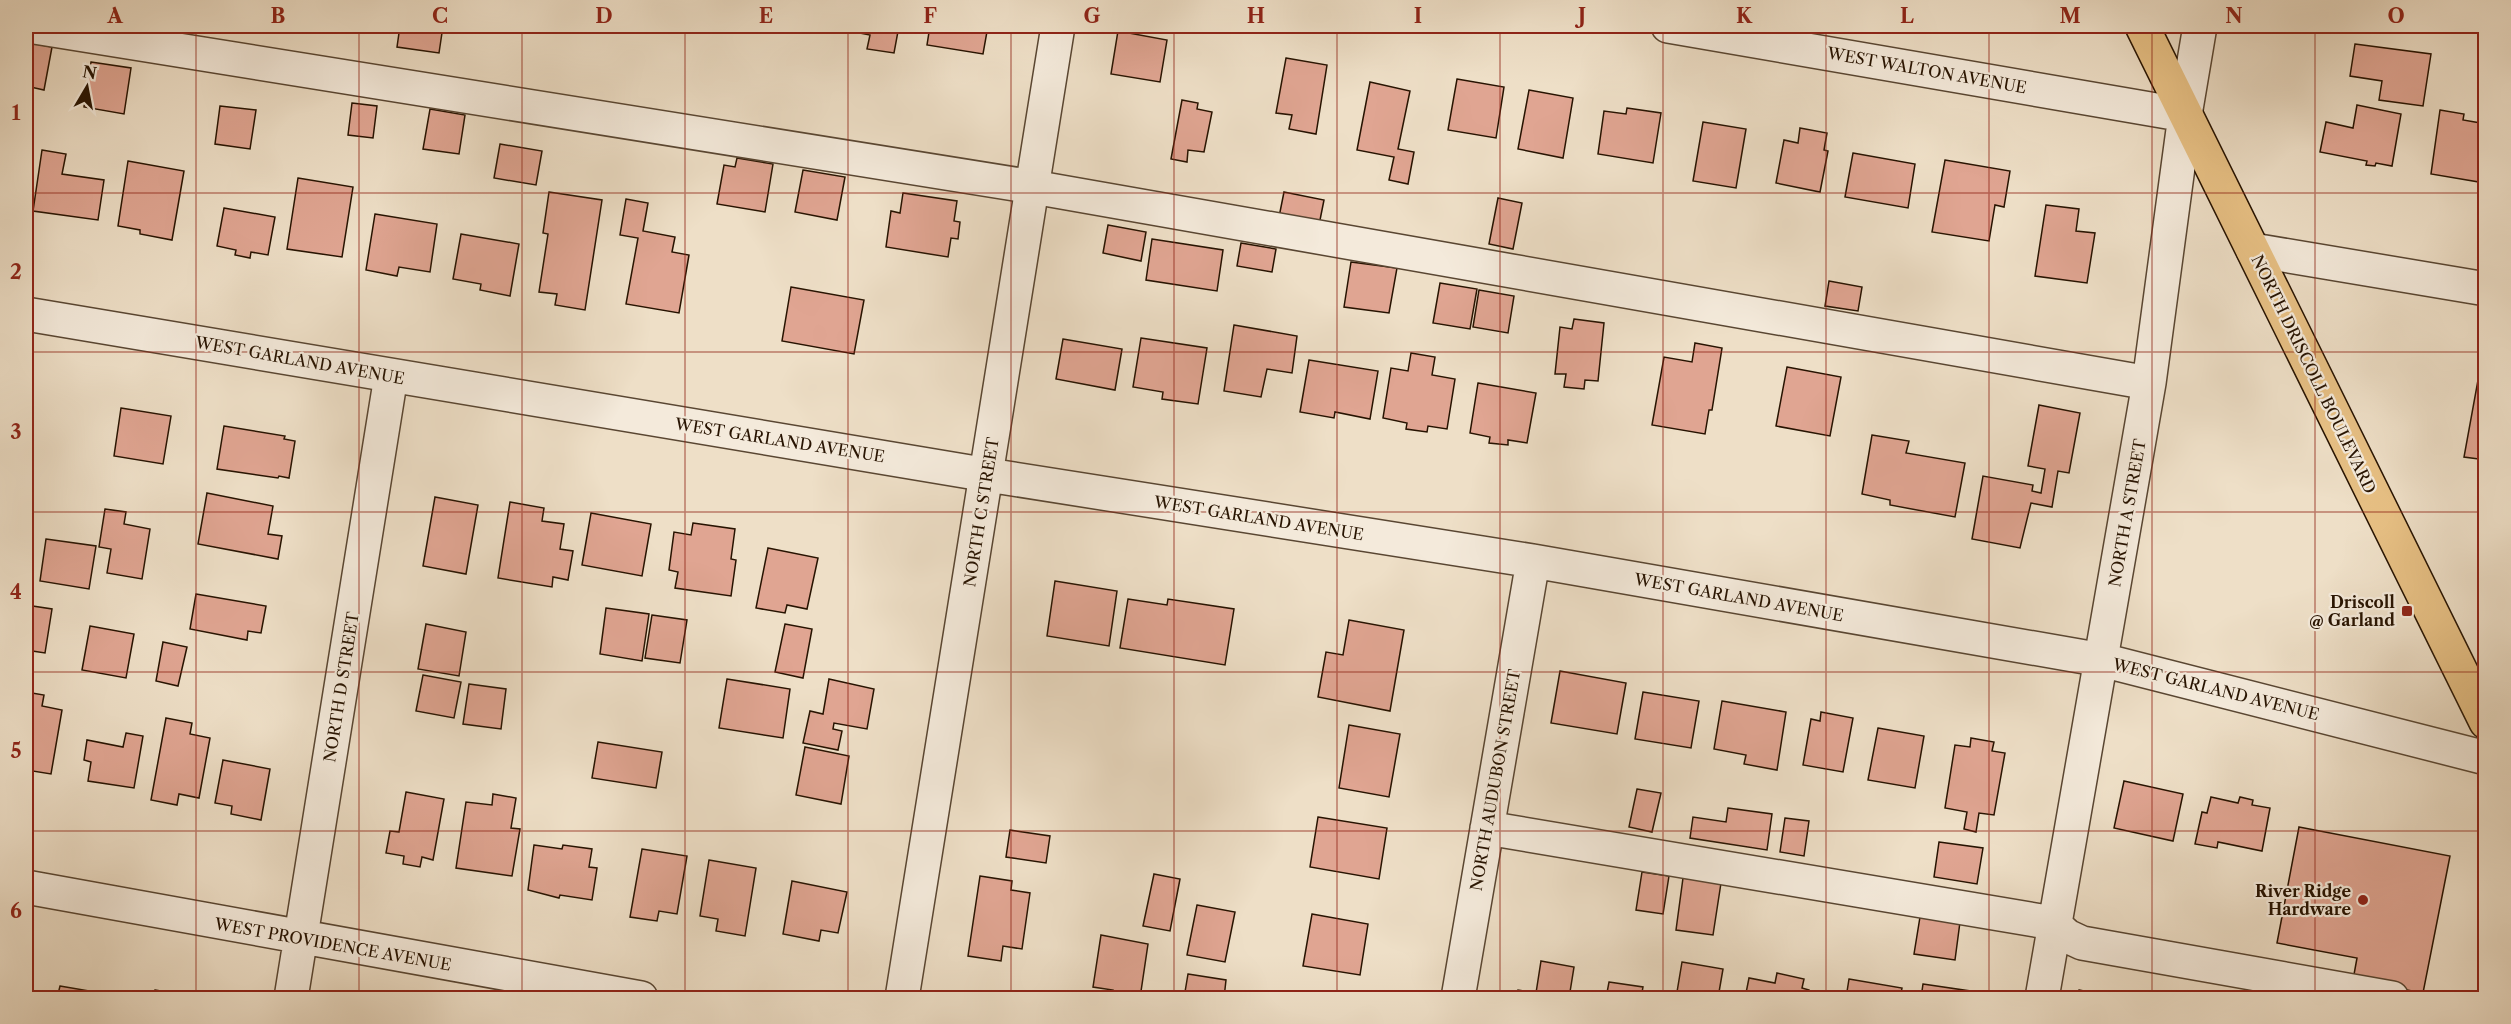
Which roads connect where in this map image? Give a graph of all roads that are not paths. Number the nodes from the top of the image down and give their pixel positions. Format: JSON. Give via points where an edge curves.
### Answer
{"nodes":[{"id":1,"x":28,"y":26,"type":"edge"},
{"id":2,"x":1058,"y":26,"type":"edge"},
{"id":3,"x":1668,"y":26,"type":"edge"},
{"id":4,"x":2142,"y":26,"type":"edge"},
{"id":5,"x":2200,"y":26,"type":"edge"},
{"id":6,"x":2185,"y":115,"type":"junction"},
{"id":7,"x":1033,"y":187,"type":"junction"},
{"id":8,"x":2253,"y":250,"type":"junction"},
{"id":9,"x":2486,"y":289,"type":"edge"},
{"id":10,"x":26,"y":314,"type":"edge"},
{"id":11,"x":391,"y":376,"type":"junction"},
{"id":12,"x":2149,"y":383,"type":"junction"},
{"id":13,"x":988,"y":475,"type":"junction"},
{"id":14,"x":1533,"y":561,"type":"junction"},
{"id":15,"x":2103,"y":660,"type":"junction"},
{"id":16,"x":2486,"y":722,"type":"edge"},
{"id":17,"x":2486,"y":758,"type":"edge"},
{"id":18,"x":1487,"y":828,"type":"junction"},
{"id":19,"x":26,"y":887,"type":"edge"},
{"id":20,"x":2054,"y":923,"type":"junction"},
{"id":21,"x":301,"y":938,"type":"junction"},
{"id":22,"x":291,"y":999,"type":"edge"},
{"id":23,"x":641,"y":999,"type":"edge"},
{"id":24,"x":902,"y":999,"type":"edge"},
{"id":25,"x":1458,"y":999,"type":"edge"},
{"id":26,"x":2042,"y":999,"type":"edge"},
{"id":27,"x":2392,"y":999,"type":"edge"}],
"edges":[{"from":1,"to":7,"type":"street"},
{"from":2,"to":7,"type":"street","name":"NORTH C STREET"},
{"from":3,"to":6,"type":"street","name":"WEST WALTON AVENUE"},
{"from":4,"to":6,"type":"main road","name":"NORTH DRISCOLL BOULEVARD"},
{"from":5,"to":6,"type":"street","name":"NORTH A STREET"},
{"from":6,"to":8,"type":"main road","name":"NORTH DRISCOLL BOULEVARD"},
{"from":6,"to":12,"type":"street","name":"NORTH A STREET"},
{"from":7,"to":12,"type":"street"},
{"from":7,"to":13,"type":"street","name":"NORTH C STREET"},
{"from":8,"to":9,"type":"street"},
{"from":8,"to":16,"type":"main road","name":"NORTH DRISCOLL BOULEVARD"},
{"from":10,"to":11,"type":"street","name":"WEST GARLAND AVENUE"},
{"from":11,"to":13,"type":"street","name":"WEST GARLAND AVENUE"},
{"from":11,"to":21,"type":"street","name":"NORTH D STREET"},
{"from":12,"to":15,"type":"street","name":"NORTH A STREET"},
{"from":13,"to":14,"type":"street","name":"WEST GARLAND AVENUE"},
{"from":13,"to":24,"type":"street","name":"NORTH C STREET"},
{"from":14,"to":15,"type":"street","name":"WEST GARLAND AVENUE"},
{"from":14,"to":18,"type":"street","name":"NORTH AUDUBON STREET"},
{"from":15,"to":17,"type":"street","name":"WEST GARLAND AVENUE"},
{"from":15,"to":20,"type":"street","name":"NORTH A STREET"},
{"from":18,"to":20,"type":"street"},
{"from":18,"to":25,"type":"street","name":"NORTH AUDUBON STREET"},
{"from":19,"to":21,"type":"street","name":"WEST PROVIDENCE AVENUE"},
{"from":20,"to":26,"type":"street","name":"NORTH A STREET"},
{"from":20,"to":27,"type":"street","via":[[2067,936],[2082,943]]},
{"from":21,"to":22,"type":"street","name":"NORTH D STREET"},
{"from":21,"to":23,"type":"street","name":"WEST PROVIDENCE AVENUE"}]}
